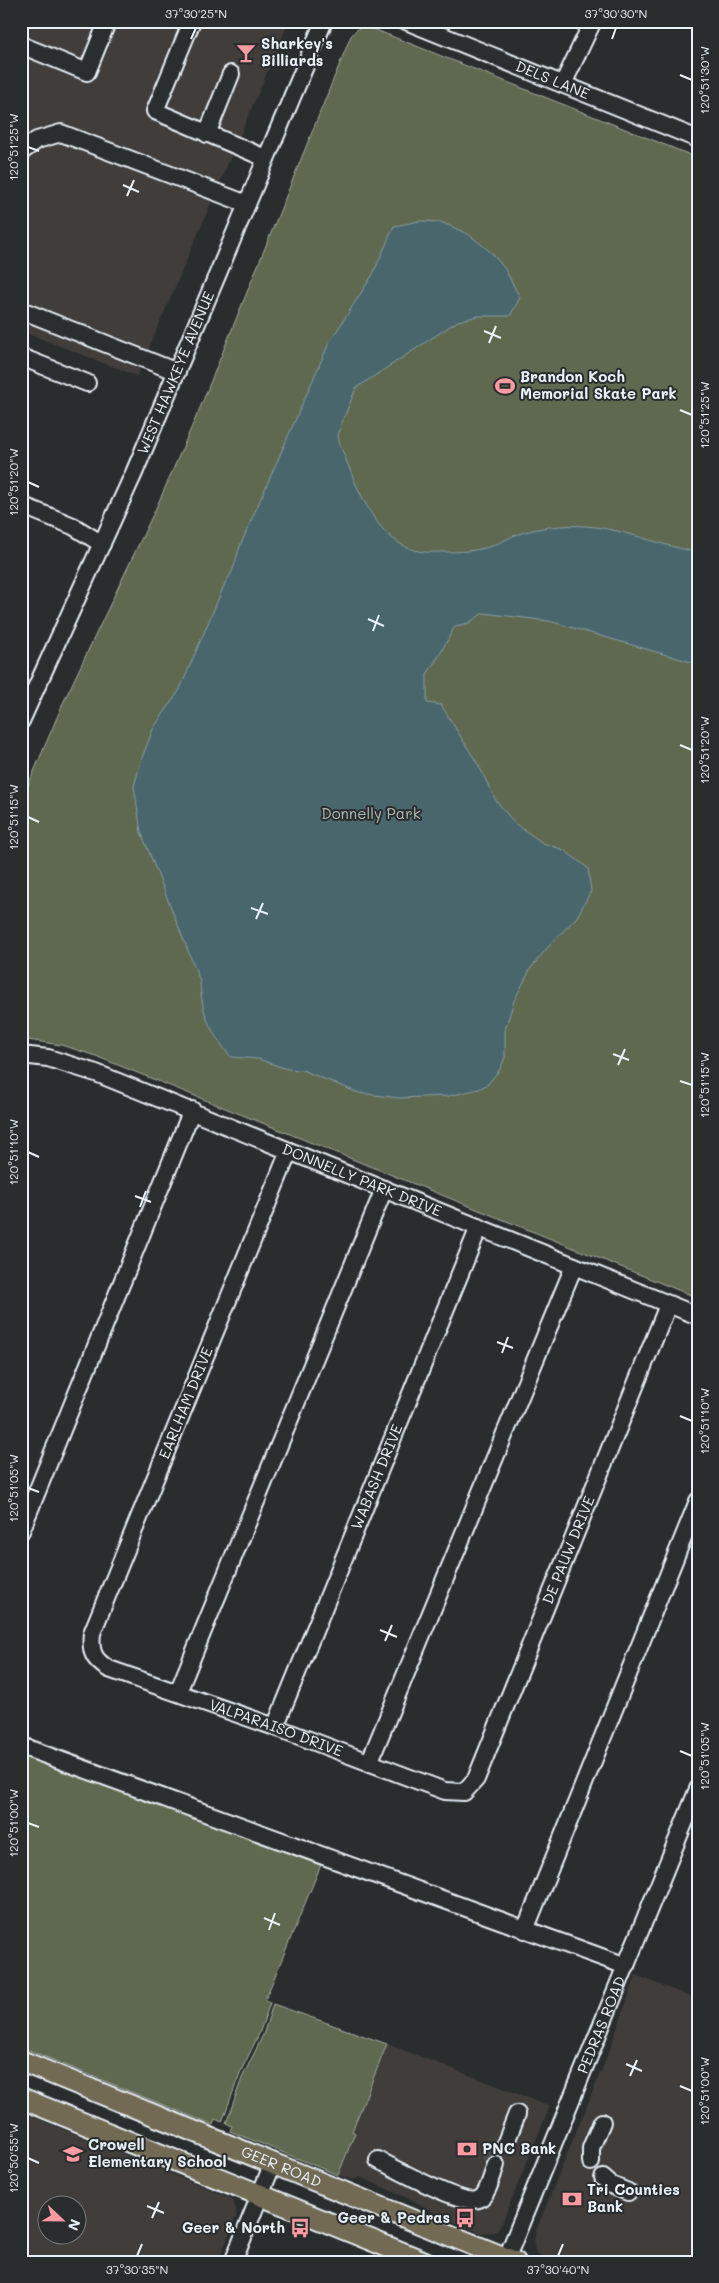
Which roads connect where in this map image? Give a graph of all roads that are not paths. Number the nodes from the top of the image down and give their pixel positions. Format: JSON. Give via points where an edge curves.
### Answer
{"nodes":[{"id":1,"x":98,"y":21,"type":"edge"},
{"id":2,"x":192,"y":21,"type":"edge"},
{"id":3,"x":324,"y":21,"type":"edge"},
{"id":4,"x":406,"y":21,"type":"edge"},
{"id":5,"x":593,"y":21,"type":"edge"},
{"id":6,"x":21,"y":45,"type":"edge"},
{"id":7,"x":231,"y":74,"type":"dead end"},
{"id":8,"x":563,"y":84,"type":"junction"},
{"id":9,"x":207,"y":134,"type":"junction"},
{"id":10,"x":698,"y":138,"type":"edge"},
{"id":11,"x":21,"y":152,"type":"edge"},
{"id":12,"x":265,"y":158,"type":"junction"},
{"id":13,"x":247,"y":204,"type":"junction"},
{"id":14,"x":21,"y":310,"type":"edge"},
{"id":15,"x":21,"y":357,"type":"edge"},
{"id":16,"x":177,"y":372,"type":"junction"},
{"id":17,"x":87,"y":383,"type":"dead end"},
{"id":18,"x":21,"y":505,"type":"edge"},
{"id":19,"x":102,"y":544,"type":"junction"},
{"id":20,"x":21,"y":721,"type":"edge"},
{"id":21,"x":21,"y":1055,"type":"edge"},
{"id":22,"x":192,"y":1110,"type":"junction"},
{"id":23,"x":289,"y":1151,"type":"junction"},
{"id":24,"x":384,"y":1189,"type":"junction"},
{"id":25,"x":479,"y":1227,"type":"junction"},
{"id":26,"x":574,"y":1266,"type":"junction"},
{"id":27,"x":668,"y":1304,"type":"junction"},
{"id":28,"x":698,"y":1316,"type":"edge"},
{"id":29,"x":698,"y":1501,"type":"edge"},
{"id":30,"x":21,"y":1531,"type":"edge"},
{"id":31,"x":92,"y":1656,"type":"joint"},
{"id":32,"x":178,"y":1692,"type":"junction"},
{"id":33,"x":275,"y":1727,"type":"junction"},
{"id":34,"x":21,"y":1746,"type":"edge"},
{"id":35,"x":369,"y":1763,"type":"junction"},
{"id":36,"x":698,"y":1789,"type":"edge"},
{"id":37,"x":464,"y":1792,"type":"joint"},
{"id":38,"x":525,"y":1930,"type":"junction"},
{"id":39,"x":626,"y":1966,"type":"junction"},
{"id":40,"x":21,"y":2062,"type":"edge"},
{"id":41,"x":21,"y":2098,"type":"edge"},
{"id":42,"x":514,"y":2112,"type":"dead end"},
{"id":43,"x":602,"y":2122,"type":"dead end"},
{"id":44,"x":502,"y":2140,"type":"tunnel mouth"},
{"id":45,"x":378,"y":2160,"type":"dead end"},
{"id":46,"x":591,"y":2162,"type":"dead end"},
{"id":47,"x":273,"y":2164,"type":"junction"},
{"id":48,"x":493,"y":2164,"type":"tunnel mouth"},
{"id":49,"x":603,"y":2178,"type":"dead end"},
{"id":50,"x":628,"y":2192,"type":"dead end"},
{"id":51,"x":260,"y":2195,"type":"junction"},
{"id":52,"x":509,"y":2261,"type":"edge"},
{"id":53,"x":233,"y":2262,"type":"edge"},
{"id":54,"x":425,"y":2262,"type":"edge"}],
"edges":[{"from":1,"to":6,"type":"street","via":[[106,24],[87,72]]},
{"from":2,"to":9,"type":"street","via":[[155,111]]},
{"from":3,"to":12,"type":"street","name":"WEST HAWKEYE AVENUE"},
{"from":4,"to":8,"type":"street","name":"DELS LANE"},
{"from":5,"to":8,"type":"street"},
{"from":7,"to":9,"type":"street"},
{"from":8,"to":10,"type":"street","name":"DELS LANE"},
{"from":9,"to":12,"type":"street"},
{"from":11,"to":13,"type":"street","via":[[36,140],[61,133]]},
{"from":12,"to":13,"type":"street","name":"WEST HAWKEYE AVENUE"},
{"from":13,"to":16,"type":"street","name":"WEST HAWKEYE AVENUE"},
{"from":14,"to":16,"type":"street"},
{"from":15,"to":17,"type":"street"},
{"from":16,"to":19,"type":"street","name":"WEST HAWKEYE AVENUE"},
{"from":18,"to":19,"type":"street","via":[[73,526]]},
{"from":19,"to":20,"type":"street","name":"WEST HAWKEYE AVENUE"},
{"from":21,"to":22,"type":"street","name":"DONNELLY PARK DRIVE","via":[[75,1066]]},
{"from":22,"to":23,"type":"street","name":"DONNELLY PARK DRIVE"},
{"from":22,"to":30,"type":"street"},
{"from":23,"to":24,"type":"street","name":"DONNELLY PARK DRIVE"},
{"from":23,"to":31,"type":"street","name":"EARLHAM DRIVE","via":[[92,1633]]},
{"from":24,"to":25,"type":"street","name":"DONNELLY PARK DRIVE"},
{"from":24,"to":32,"type":"street"},
{"from":25,"to":26,"type":"street","name":"DONNELLY PARK DRIVE"},
{"from":25,"to":33,"type":"street","name":"WABASH DRIVE"},
{"from":26,"to":27,"type":"street","name":"DONNELLY PARK DRIVE"},
{"from":26,"to":35,"type":"street"},
{"from":27,"to":28,"type":"street","name":"DONNELLY PARK DRIVE"},
{"from":27,"to":37,"type":"street","name":"DE PAUW DRIVE","via":[[476,1779]]},
{"from":29,"to":38,"type":"street"},
{"from":31,"to":32,"type":"street","name":"VALPARAISO DRIVE","via":[[108,1669]]},
{"from":32,"to":33,"type":"street","name":"VALPARAISO DRIVE"},
{"from":33,"to":35,"type":"street","name":"VALPARAISO DRIVE"},
{"from":34,"to":38,"type":"street"},
{"from":35,"to":37,"type":"street","name":"VALPARAISO DRIVE","via":[[445,1791]]},
{"from":36,"to":39,"type":"street","name":"PEDRAS ROAD"},
{"from":38,"to":39,"type":"street"},
{"from":39,"to":52,"type":"street","name":"PEDRAS ROAD"},
{"from":40,"to":47,"type":"main road","name":"GEER ROAD"},
{"from":41,"to":51,"type":"main road"},
{"from":42,"to":44,"type":"street"},
{"from":43,"to":46,"type":"street","via":[[591,2148]]},
{"from":45,"to":48,"type":"street","via":[[466,2201],[474,2201],[484,2195]]},
{"from":47,"to":51,"type":"street"},
{"from":47,"to":52,"type":"main road","name":"GEER ROAD"},
{"from":49,"to":50,"type":"street"},
{"from":51,"to":53,"type":"street"},
{"from":51,"to":54,"type":"main road"}]}
